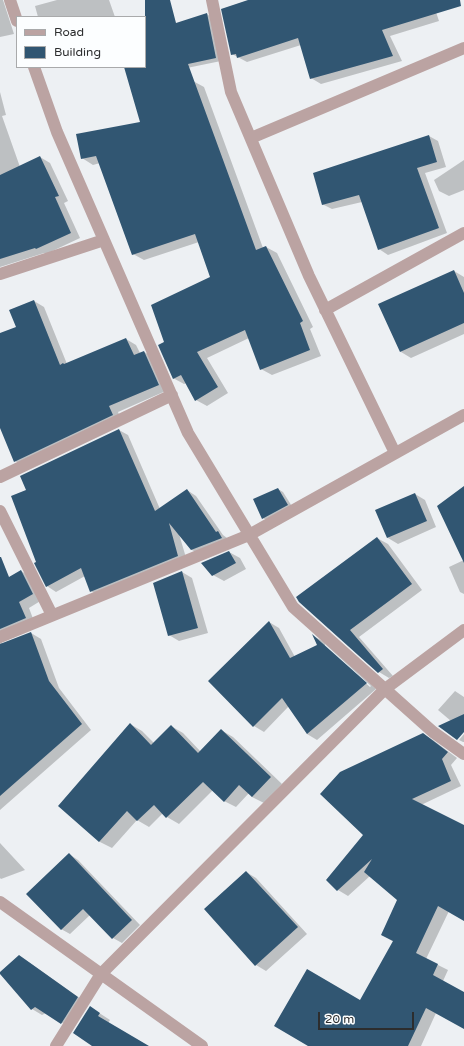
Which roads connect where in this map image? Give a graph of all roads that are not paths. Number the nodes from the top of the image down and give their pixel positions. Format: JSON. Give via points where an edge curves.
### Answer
{"nodes":[{"id":1,"x":10,"y":0,"type":"edge"},
{"id":2,"x":212,"y":0,"type":"edge"},
{"id":3,"x":16,"y":18,"type":"edge"},
{"id":4,"x":464,"y":48,"type":"edge"},
{"id":5,"x":34,"y":68,"type":"edge"},
{"id":6,"x":250,"y":138,"type":"junction"},
{"id":7,"x":464,"y":233,"type":"edge"},
{"id":8,"x":104,"y":240,"type":"junction"},
{"id":9,"x":0,"y":274,"type":"edge"},
{"id":10,"x":325,"y":310,"type":"junction"},
{"id":11,"x":172,"y":396,"type":"junction"},
{"id":12,"x":464,"y":415,"type":"edge"},
{"id":13,"x":395,"y":453,"type":"junction"},
{"id":14,"x":0,"y":477,"type":"edge"},
{"id":15,"x":0,"y":511,"type":"edge"},
{"id":16,"x":249,"y":534,"type":"junction"},
{"id":17,"x":52,"y":615,"type":"junction"},
{"id":18,"x":464,"y":630,"type":"edge"},
{"id":19,"x":0,"y":637,"type":"edge"},
{"id":20,"x":385,"y":689,"type":"junction"},
{"id":21,"x":464,"y":754,"type":"edge"},
{"id":22,"x":0,"y":902,"type":"edge"},
{"id":23,"x":101,"y":974,"type":"junction"},
{"id":24,"x":56,"y":1046,"type":"edge"},
{"id":25,"x":202,"y":1046,"type":"edge"}],
"edges":[{"from":1,"to":3,"type":"street"},
{"from":2,"to":6,"type":"street","via":[[231,92]]},
{"from":4,"to":6,"type":"street"},
{"from":5,"to":8,"type":"street","via":[[57,132]]},
{"from":6,"to":10,"type":"street"},
{"from":7,"to":10,"type":"street"},
{"from":8,"to":9,"type":"street"},
{"from":8,"to":11,"type":"street"},
{"from":10,"to":13,"type":"street"},
{"from":11,"to":14,"type":"street"},
{"from":11,"to":16,"type":"street","via":[[188,433]]},
{"from":12,"to":13,"type":"street"},
{"from":13,"to":16,"type":"street"},
{"from":15,"to":17,"type":"street"},
{"from":16,"to":17,"type":"street"},
{"from":16,"to":20,"type":"street","via":[[293,607]]},
{"from":17,"to":19,"type":"street"},
{"from":18,"to":20,"type":"street"},
{"from":20,"to":21,"type":"street","via":[[433,732]]},
{"from":20,"to":23,"type":"street"},
{"from":22,"to":23,"type":"street"},
{"from":23,"to":24,"type":"street"},
{"from":23,"to":25,"type":"street"}]}
